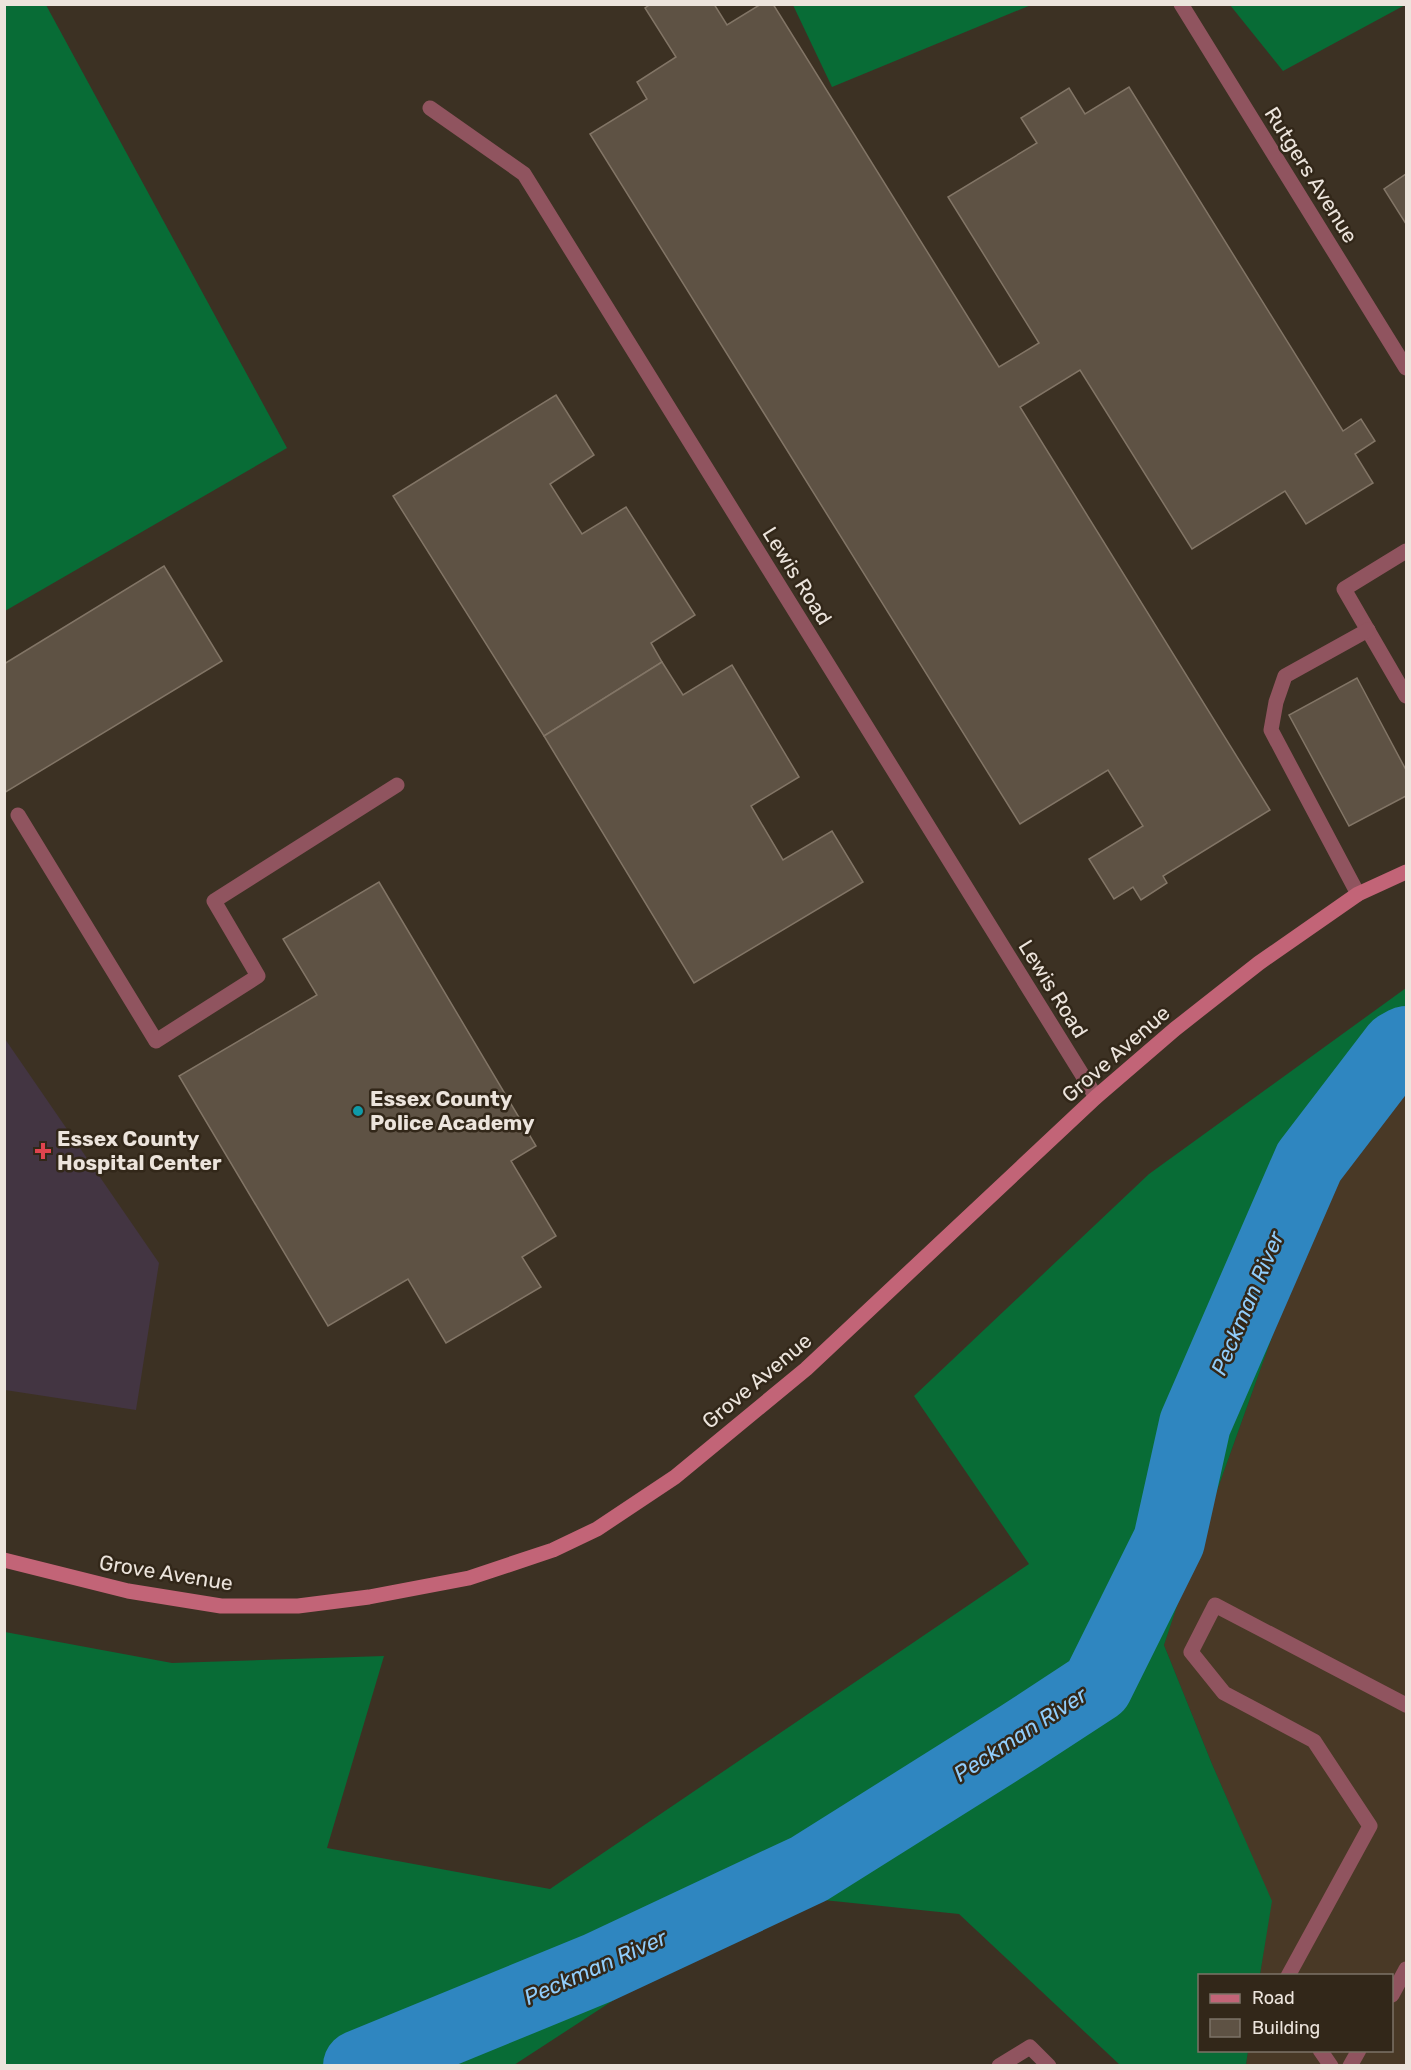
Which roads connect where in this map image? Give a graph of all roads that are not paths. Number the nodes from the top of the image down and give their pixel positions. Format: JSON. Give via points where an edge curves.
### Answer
{"nodes":[{"id":1,"x":1181,"y":4,"type":"edge"},
{"id":2,"x":430,"y":108,"type":"dead end"},
{"id":3,"x":1407,"y":368,"type":"edge"},
{"id":4,"x":1407,"y":551,"type":"edge"},
{"id":5,"x":1368,"y":630,"type":"junction"},
{"id":6,"x":1407,"y":696,"type":"edge"},
{"id":7,"x":397,"y":786,"type":"dead end"},
{"id":8,"x":18,"y":815,"type":"dead end"},
{"id":9,"x":1407,"y":872,"type":"edge"},
{"id":10,"x":1358,"y":894,"type":"junction"},
{"id":11,"x":1096,"y":1097,"type":"junction"},
{"id":12,"x":4,"y":1560,"type":"edge"},
{"id":13,"x":1407,"y":1705,"type":"edge"},
{"id":14,"x":1407,"y":1969,"type":"edge"},
{"id":15,"x":1289,"y":1974,"type":"edge"},
{"id":16,"x":1393,"y":1993,"type":"edge"},
{"id":17,"x":1321,"y":2052,"type":"edge"},
{"id":18,"x":1358,"y":2052,"type":"edge"},
{"id":19,"x":999,"y":2066,"type":"edge"},
{"id":20,"x":1049,"y":2066,"type":"edge"},
{"id":21,"x":1331,"y":2066,"type":"edge"},
{"id":22,"x":1350,"y":2066,"type":"edge"}],
"edges":[{"from":1,"to":3,"type":"street","name":"Rutgers Avenue"},
{"from":2,"to":11,"type":"street","name":"Lewis Road","via":[[524,174]]},
{"from":4,"to":5,"type":"street","via":[[1344,589]]},
{"from":5,"to":6,"type":"street"},
{"from":5,"to":10,"type":"street","via":[[1285,676],[1271,730]]},
{"from":7,"to":8,"type":"street","via":[[214,901],[258,976],[156,1041]]},
{"from":9,"to":10,"type":"street","name":"Grove Avenue"},
{"from":10,"to":11,"type":"street","name":"Grove Avenue","via":[[1259,963]]},
{"from":11,"to":12,"type":"street","name":"Grove Avenue","via":[[806,1369],[675,1477],[597,1529],[553,1550],[469,1578],[298,1606],[209,1604],[128,1591]]},
{"from":13,"to":15,"type":"street","via":[[1215,1605],[1191,1652],[1224,1693],[1314,1741],[1370,1826]]},
{"from":14,"to":16,"type":"street"},
{"from":17,"to":21,"type":"street"},
{"from":18,"to":22,"type":"street"},
{"from":19,"to":20,"type":"street","via":[[1030,2047]]}]}
